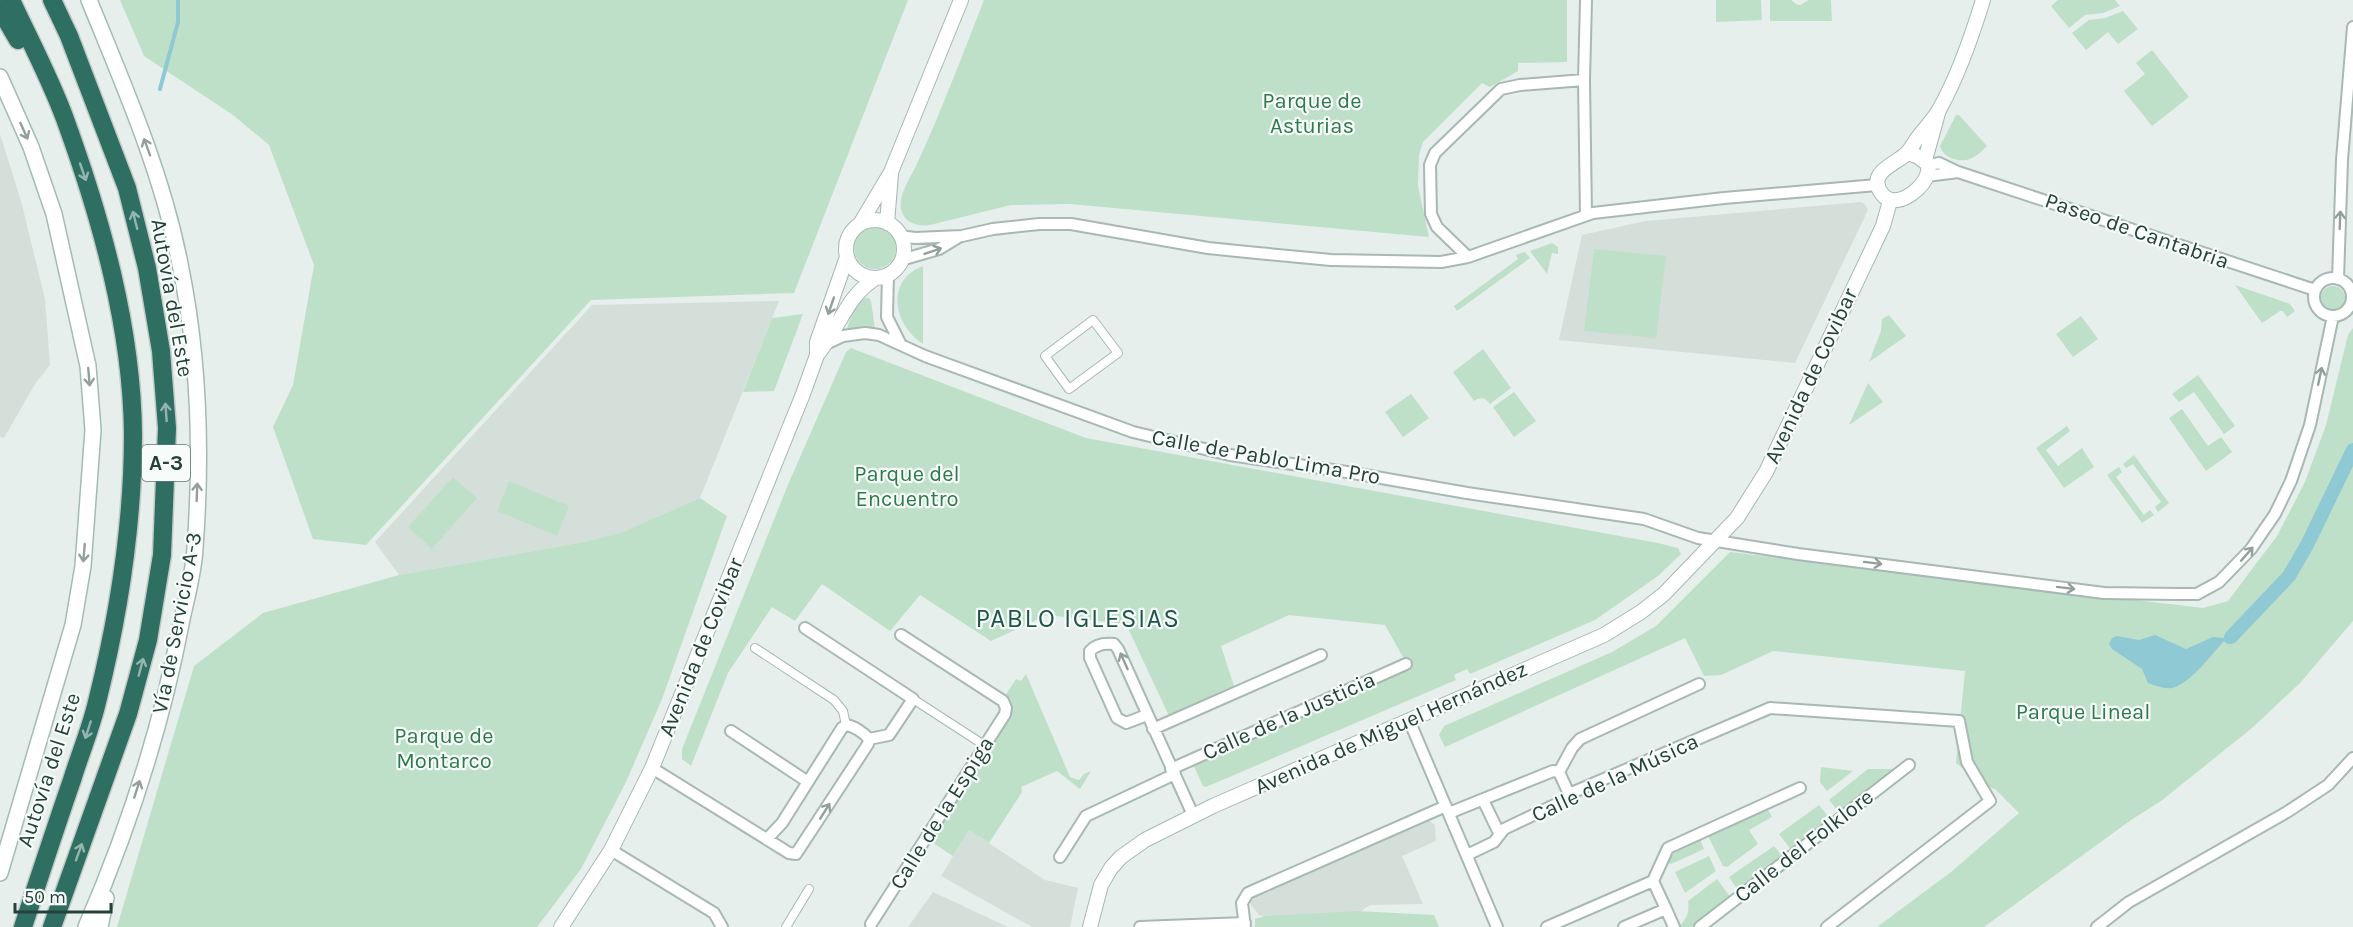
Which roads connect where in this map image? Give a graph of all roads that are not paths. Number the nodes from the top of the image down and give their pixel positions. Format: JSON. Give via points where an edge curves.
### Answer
{"nodes":[{"id":1,"x":11,"y":0,"type":"edge"},
{"id":2,"x":52,"y":0,"type":"edge"},
{"id":3,"x":88,"y":0,"type":"edge"},
{"id":4,"x":961,"y":0,"type":"edge"},
{"id":5,"x":1586,"y":0,"type":"edge"},
{"id":6,"x":1983,"y":0,"type":"edge"},
{"id":7,"x":0,"y":9,"type":"edge"},
{"id":8,"x":2353,"y":27,"type":"edge"},
{"id":9,"x":0,"y":77,"type":"edge"},
{"id":10,"x":1584,"y":80,"type":"junction"},
{"id":11,"x":1938,"y":112,"type":"junction"},
{"id":12,"x":64,"y":116,"type":"junction"},
{"id":13,"x":1906,"y":153,"type":"junction"},
{"id":14,"x":1927,"y":167,"type":"junction"},
{"id":15,"x":891,"y":172,"type":"junction"},
{"id":16,"x":1878,"y":185,"type":"junction"},
{"id":17,"x":1890,"y":201,"type":"junction"},
{"id":18,"x":1586,"y":215,"type":"junction"},
{"id":19,"x":887,"y":223,"type":"junction"},
{"id":20,"x":860,"y":224,"type":"junction"},
{"id":21,"x":900,"y":236,"type":"junction"},
{"id":22,"x":962,"y":236,"type":"junction"},
{"id":23,"x":1467,"y":256,"type":"junction"},
{"id":24,"x":847,"y":257,"type":"junction"},
{"id":25,"x":901,"y":260,"type":"junction"},
{"id":26,"x":882,"y":276,"type":"junction"},
{"id":27,"x":2338,"y":279,"type":"junction"},
{"id":28,"x":2315,"y":290,"type":"junction"},
{"id":29,"x":2333,"y":316,"type":"junction"},
{"id":30,"x":1093,"y":320,"type":"joint"},
{"id":31,"x":900,"y":343,"type":"junction"},
{"id":32,"x":822,"y":350,"type":"junction"},
{"id":33,"x":1715,"y":541,"type":"junction"},
{"id":34,"x":805,"y":628,"type":"dead end"},
{"id":35,"x":901,"y":635,"type":"dead end"},
{"id":36,"x":755,"y":648,"type":"dead end"},
{"id":37,"x":1321,"y":655,"type":"dead end"},
{"id":38,"x":1406,"y":664,"type":"dead end"},
{"id":39,"x":1700,"y":684,"type":"dead end"},
{"id":40,"x":913,"y":699,"type":"junction"},
{"id":41,"x":1147,"y":715,"type":"junction"},
{"id":42,"x":1409,"y":720,"type":"junction"},
{"id":43,"x":846,"y":725,"type":"junction"},
{"id":44,"x":1153,"y":729,"type":"junction"},
{"id":45,"x":732,"y":731,"type":"dead end"},
{"id":46,"x":868,"y":740,"type":"junction"},
{"id":47,"x":984,"y":745,"type":"junction"},
{"id":48,"x":2353,"y":758,"type":"edge"},
{"id":49,"x":1909,"y":765,"type":"dead end"},
{"id":50,"x":652,"y":768,"type":"junction"},
{"id":51,"x":1173,"y":772,"type":"junction"},
{"id":52,"x":1559,"y":772,"type":"junction"},
{"id":53,"x":808,"y":782,"type":"junction"},
{"id":54,"x":1800,"y":788,"type":"dead end"},
{"id":55,"x":1569,"y":794,"type":"junction"},
{"id":56,"x":1483,"y":800,"type":"junction"},
{"id":57,"x":1447,"y":810,"type":"junction"},
{"id":58,"x":1193,"y":815,"type":"junction"},
{"id":59,"x":1499,"y":833,"type":"junction"},
{"id":60,"x":767,"y":838,"type":"junction"},
{"id":61,"x":611,"y":850,"type":"junction"},
{"id":62,"x":1467,"y":855,"type":"junction"},
{"id":63,"x":1060,"y":858,"type":"dead end"},
{"id":64,"x":113,"y":865,"type":"junction"},
{"id":65,"x":0,"y":873,"type":"edge"},
{"id":66,"x":1653,"y":881,"type":"junction"},
{"id":67,"x":809,"y":890,"type":"dead end"},
{"id":68,"x":1666,"y":909,"type":"junction"},
{"id":69,"x":871,"y":924,"type":"dead end"},
{"id":70,"x":1245,"y":925,"type":"edge"},
{"id":71,"x":23,"y":927,"type":"edge"},
{"id":72,"x":52,"y":927,"type":"edge"},
{"id":73,"x":86,"y":927,"type":"edge"},
{"id":74,"x":100,"y":927,"type":"edge"},
{"id":75,"x":561,"y":927,"type":"edge"},
{"id":76,"x":722,"y":927,"type":"edge"},
{"id":77,"x":786,"y":927,"type":"edge"},
{"id":78,"x":1090,"y":927,"type":"edge"},
{"id":79,"x":1140,"y":927,"type":"edge"},
{"id":80,"x":1497,"y":927,"type":"edge"},
{"id":81,"x":1547,"y":927,"type":"edge"},
{"id":82,"x":1624,"y":927,"type":"edge"},
{"id":83,"x":1674,"y":927,"type":"edge"},
{"id":84,"x":1700,"y":927,"type":"edge"},
{"id":85,"x":1827,"y":927,"type":"edge"},
{"id":86,"x":2097,"y":927,"type":"edge"}],
"edges":[{"from":1,"to":12,"type":"highway","name":"Autovía del Este","number":"A-3"},
{"from":72,"to":2,"type":"highway","name":"Autovía del Este","number":"A-3","one_way":true,"via":[[128,714],[148,640],[162,555],[167,428],[161,351],[147,268],[127,188]]},
{"from":64,"to":3,"type":"main road","name":"Vía de Servicio A-3","one_way":true,"via":[[159,723],[177,646],[195,550],[199,425],[180,264],[158,177]]},
{"from":4,"to":15,"type":"street"},
{"from":5,"to":10,"type":"street"},
{"from":6,"to":11,"type":"street"},
{"from":7,"to":12,"type":"highway"},
{"from":27,"to":8,"type":"street","one_way":true,"via":[[2342,160]]},
{"from":9,"to":65,"type":"main road","one_way":true,"via":[[31,147],[54,214],[88,366],[93,430],[83,566],[73,625]]},
{"from":10,"to":18,"type":"street"},
{"from":10,"to":23,"type":"street","via":[[1501,89],[1435,153],[1431,165],[1431,214],[1437,228]]},
{"from":11,"to":13,"type":"street"},
{"from":11,"to":14,"type":"street"},
{"from":12,"to":71,"type":"highway","name":"Autovía del Este","number":"A-3","one_way":true,"via":[[93,200],[112,272],[126,358],[133,432],[132,477],[126,560],[99,695]]},
{"from":13,"to":14,"type":"street"},
{"from":13,"to":16,"type":"street","via":[[1883,169]]},
{"from":14,"to":17,"type":"street","via":[[1921,186],[1901,200]]},
{"from":14,"to":28,"type":"street","name":"Paseo de Cantabria","via":[[1958,172]]},
{"from":15,"to":19,"type":"street"},
{"from":15,"to":20,"type":"street"},
{"from":16,"to":17,"type":"street"},
{"from":16,"to":18,"type":"street","via":[[1679,202]]},
{"from":17,"to":33,"type":"street","name":"Avenida de Covibar","via":[[1883,226],[1766,472],[1737,518]]},
{"from":18,"to":23,"type":"street"},
{"from":19,"to":20,"type":"street","via":[[869,220]]},
{"from":19,"to":21,"type":"street"},
{"from":20,"to":24,"type":"street","via":[[848,238]]},
{"from":21,"to":22,"type":"street"},
{"from":21,"to":25,"type":"street"},
{"from":22,"to":23,"type":"street","via":[[993,229],[1071,224],[1208,248],[1331,260],[1441,262]]},
{"from":25,"to":22,"type":"street","one_way":true,"via":[[939,249]]},
{"from":24,"to":26,"type":"street","via":[[858,272]]},
{"from":24,"to":32,"type":"street","name":"Avenida de Covibar","one_way":true,"via":[[817,342]]},
{"from":25,"to":26,"type":"street"},
{"from":26,"to":31,"type":"street","via":[[887,317]]},
{"from":26,"to":32,"type":"street","name":"Avenida de Covibar","via":[[863,285]]},
{"from":27,"to":28,"type":"street","via":[[2324,280]]},
{"from":27,"to":29,"type":"street","via":[[2352,296],[2347,310]]},
{"from":28,"to":29,"type":"street","via":[[2317,308]]},
{"from":33,"to":29,"type":"street","name":"Calle de Pablo Lima Pro","one_way":true,"via":[[2104,593],[2197,594],[2219,582],[2252,549],[2275,514],[2310,425]]},
{"from":30,"to":30,"type":"street","via":[[1118,353],[1069,389],[1045,356]]},
{"from":31,"to":32,"type":"street","via":[[865,333],[843,336]]},
{"from":31,"to":33,"type":"street","name":"Calle de Pablo Lima Pro","via":[[925,356],[1133,432],[1230,455],[1644,519]]},
{"from":32,"to":50,"type":"street","name":"Avenida de Covibar"},
{"from":33,"to":42,"type":"street","name":"Avenida de Miguel Hernández","via":[[1664,594],[1604,635]]},
{"from":34,"to":40,"type":"street"},
{"from":35,"to":47,"type":"street","name":"Calle de la Espiga","via":[[1003,701],[1005,714]]},
{"from":36,"to":43,"type":"street","via":[[834,700],[843,711]]},
{"from":37,"to":44,"type":"street"},
{"from":38,"to":51,"type":"street","name":"Calle de la Justicia"},
{"from":39,"to":52,"type":"street","via":[[1580,739]]},
{"from":40,"to":46,"type":"street","via":[[889,735]]},
{"from":40,"to":47,"type":"street"},
{"from":41,"to":41,"type":"street","one_way":true,"via":[[1118,649],[1107,643],[1094,647],[1090,658],[1117,718],[1126,723]]},
{"from":41,"to":44,"type":"street"},
{"from":42,"to":57,"type":"street"},
{"from":42,"to":58,"type":"street","name":"Avenida de Miguel Hernández"},
{"from":43,"to":46,"type":"street","via":[[866,735]]},
{"from":43,"to":53,"type":"street"},
{"from":44,"to":51,"type":"street"},
{"from":45,"to":53,"type":"street"},
{"from":60,"to":46,"type":"street","one_way":true,"via":[[789,853],[800,851]]},
{"from":47,"to":69,"type":"street","name":"Calle de la Espiga"},
{"from":48,"to":86,"type":"street","via":[[2328,785],[2129,902]]},
{"from":49,"to":84,"type":"street","name":"Calle del Folklore"},
{"from":50,"to":60,"type":"street"},
{"from":50,"to":61,"type":"street","name":"Avenida de Covibar"},
{"from":51,"to":58,"type":"street"},
{"from":51,"to":63,"type":"street","name":"Calle de la Justicia","via":[[1086,816]]},
{"from":52,"to":55,"type":"street"},
{"from":52,"to":56,"type":"street","via":[[1553,771]]},
{"from":53,"to":60,"type":"street","via":[[782,823]]},
{"from":54,"to":66,"type":"street","via":[[1668,848]]},
{"from":55,"to":59,"type":"street","name":"Calle de la Música","via":[[1567,799]]},
{"from":55,"to":85,"type":"street","name":"Calle de la Música","via":[[1770,708],[1959,721],[1967,762],[1990,801]]},
{"from":56,"to":57,"type":"street"},
{"from":56,"to":59,"type":"street"},
{"from":57,"to":62,"type":"street"},
{"from":57,"to":70,"type":"street","via":[[1248,893],[1242,903]]},
{"from":58,"to":78,"type":"street","name":"Avenida de Miguel Hernández","via":[[1121,857],[1101,885]]},
{"from":59,"to":62,"type":"street","name":"Calle de la Música","via":[[1494,842]]},
{"from":61,"to":75,"type":"street","name":"Avenida de Covibar"},
{"from":61,"to":76,"type":"street","via":[[714,913]]},
{"from":62,"to":80,"type":"street"},
{"from":64,"to":73,"type":"main road","name":"Vía de Servicio A-3"},
{"from":64,"to":74,"type":"main road"},
{"from":66,"to":68,"type":"street"},
{"from":66,"to":81,"type":"street"},
{"from":67,"to":77,"type":"street"},
{"from":68,"to":82,"type":"street"},
{"from":68,"to":83,"type":"street"},
{"from":70,"to":79,"type":"street"}]}
